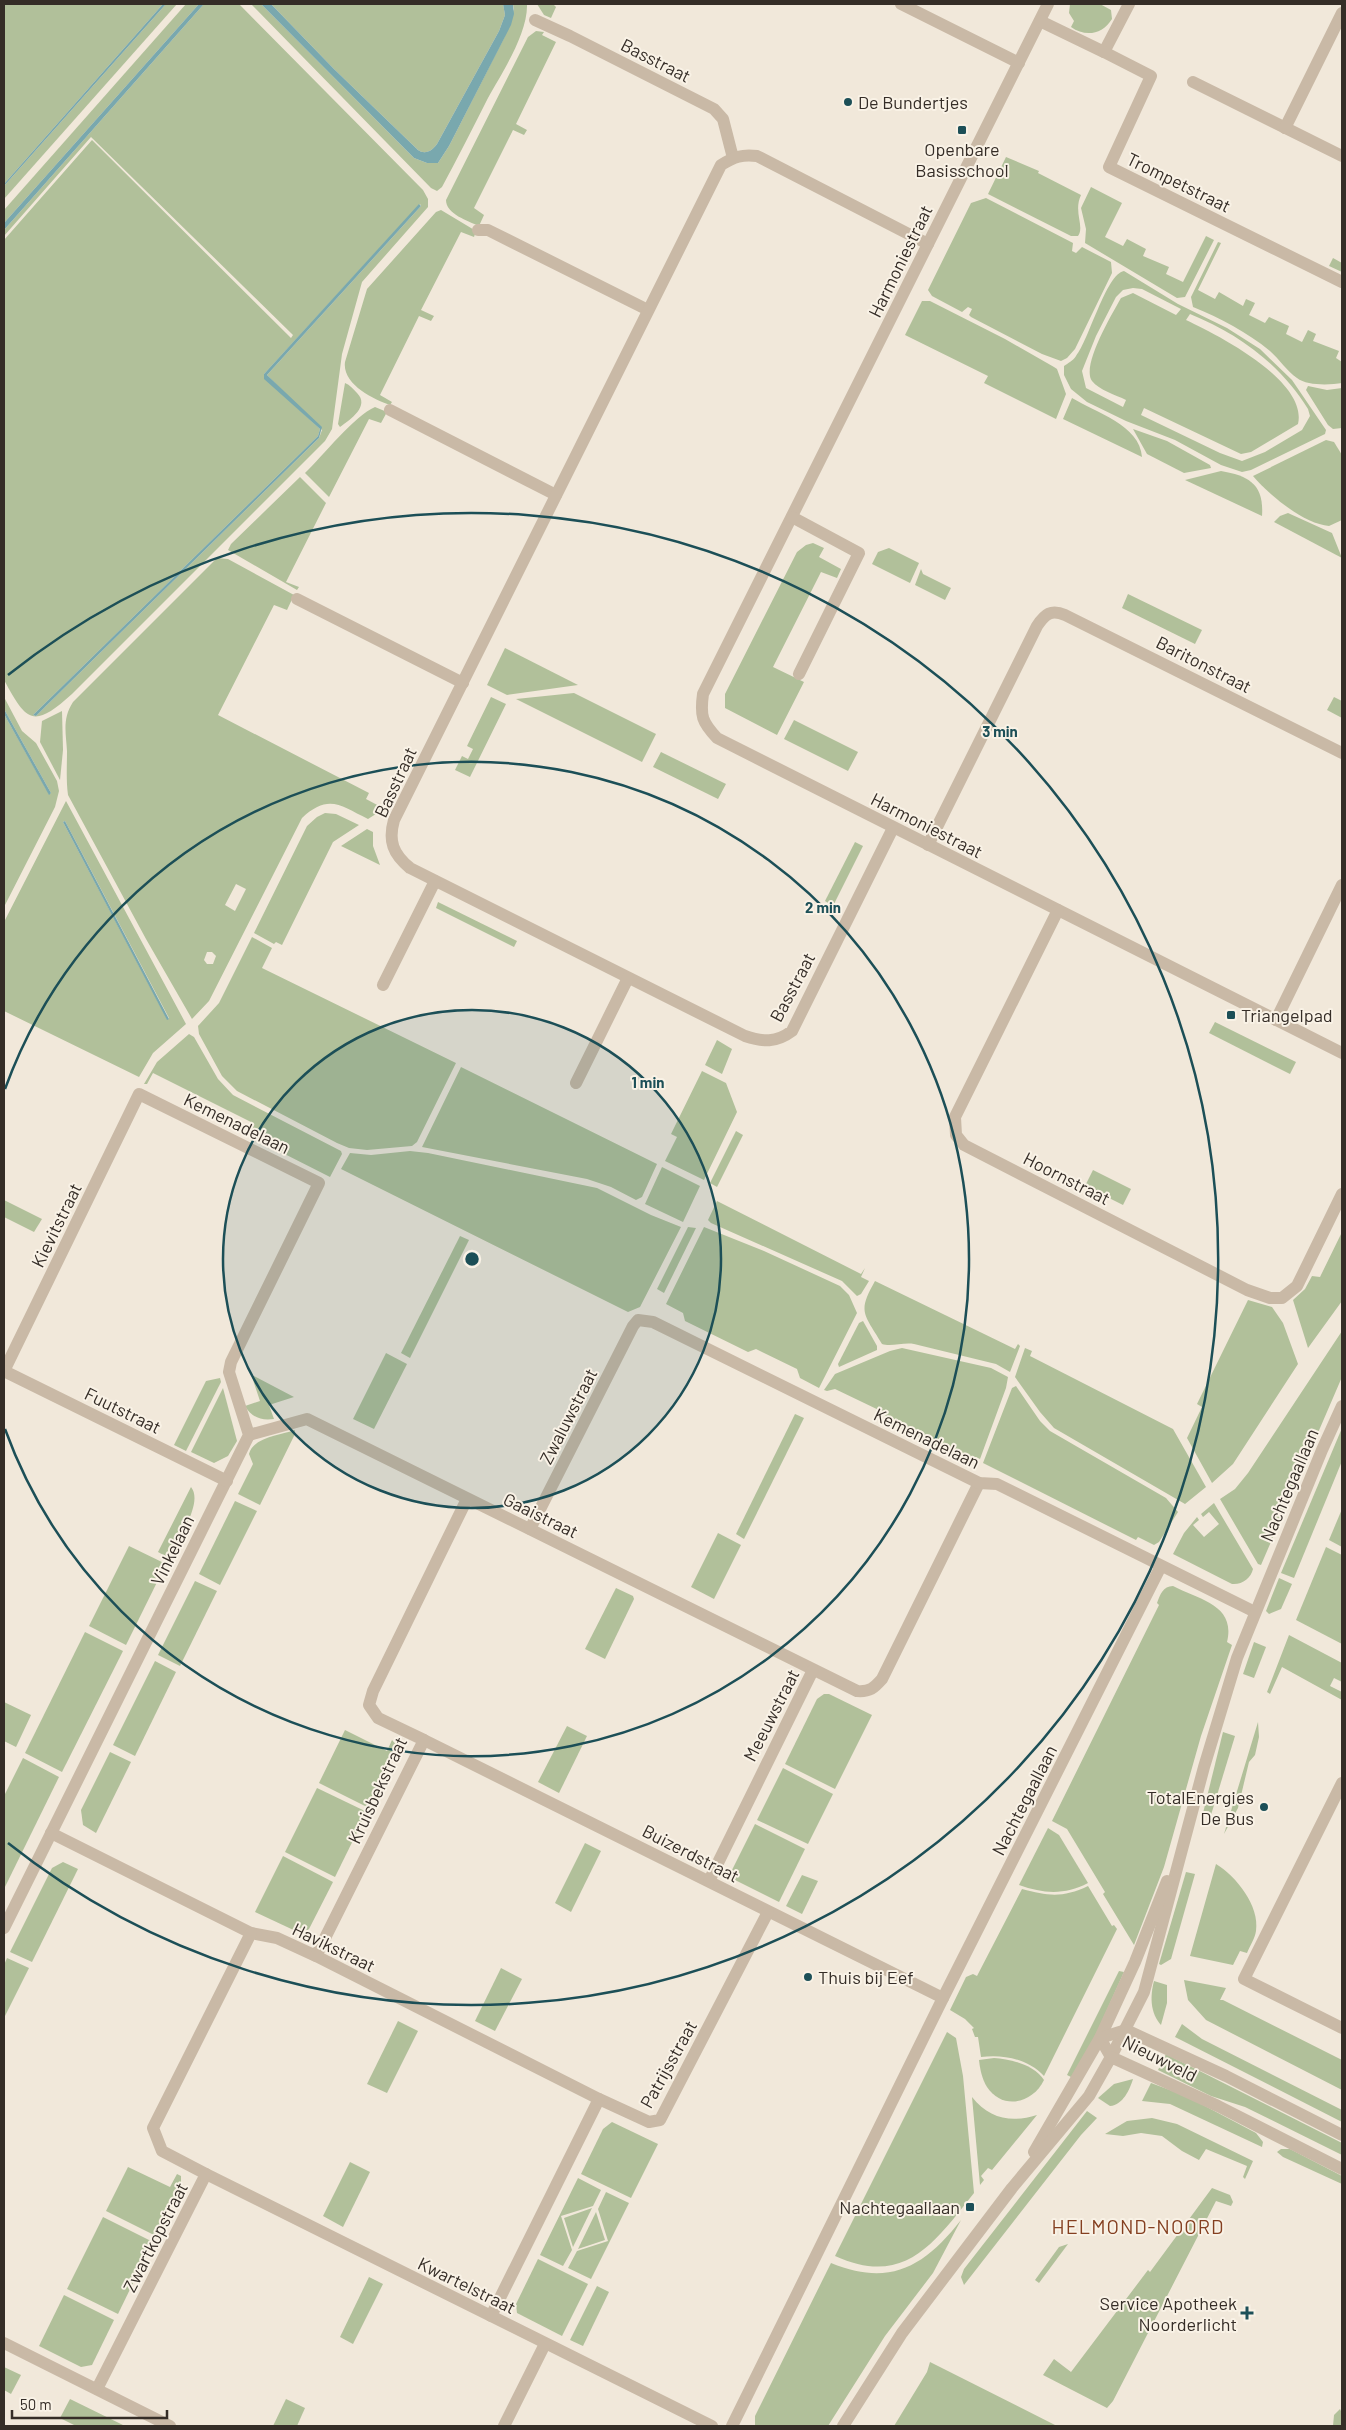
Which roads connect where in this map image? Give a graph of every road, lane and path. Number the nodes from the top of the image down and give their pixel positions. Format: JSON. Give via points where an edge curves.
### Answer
{"nodes":[{"id":1,"x":901,"y":4,"type":"edge"},
{"id":2,"x":1048,"y":4,"type":"edge"},
{"id":3,"x":1130,"y":4,"type":"edge"},
{"id":4,"x":1342,"y":13,"type":"edge"},
{"id":5,"x":534,"y":20,"type":"dead end"},
{"id":6,"x":1040,"y":21,"type":"junction"},
{"id":7,"x":1104,"y":52,"type":"junction"},
{"id":8,"x":1020,"y":63,"type":"junction"},
{"id":9,"x":1193,"y":82,"type":"dead end"},
{"id":10,"x":1285,"y":128,"type":"junction"},
{"id":11,"x":1342,"y":156,"type":"edge"},
{"id":12,"x":733,"y":158,"type":"junction"},
{"id":13,"x":478,"y":230,"type":"dead end"},
{"id":14,"x":928,"y":244,"type":"junction"},
{"id":15,"x":1342,"y":282,"type":"edge"},
{"id":16,"x":648,"y":310,"type":"junction"},
{"id":17,"x":390,"y":410,"type":"dead end"},
{"id":18,"x":556,"y":495,"type":"junction"},
{"id":19,"x":792,"y":517,"type":"junction"},
{"id":20,"x":297,"y":599,"type":"dead end"},
{"id":21,"x":799,"y":674,"type":"dead end"},
{"id":22,"x":463,"y":683,"type":"junction"},
{"id":23,"x":1342,"y":753,"type":"edge"},
{"id":24,"x":893,"y":828,"type":"junction"},
{"id":25,"x":928,"y":845,"type":"junction"},
{"id":26,"x":435,"y":881,"type":"junction"},
{"id":27,"x":1342,"y":885,"type":"edge"},
{"id":28,"x":1058,"y":910,"type":"junction"},
{"id":29,"x":628,"y":978,"type":"junction"},
{"id":30,"x":382,"y":985,"type":"dead end"},
{"id":31,"x":1276,"y":1020,"type":"junction"},
{"id":32,"x":1342,"y":1053,"type":"edge"},
{"id":33,"x":576,"y":1082,"type":"dead end"},
{"id":34,"x":138,"y":1094,"type":"joint"},
{"id":35,"x":1342,"y":1194,"type":"edge"},
{"id":36,"x":638,"y":1320,"type":"joint"},
{"id":37,"x":4,"y":1371,"type":"edge"},
{"id":38,"x":1342,"y":1406,"type":"edge"},
{"id":39,"x":249,"y":1435,"type":"junction"},
{"id":40,"x":226,"y":1481,"type":"junction"},
{"id":41,"x":979,"y":1483,"type":"junction"},
{"id":42,"x":467,"y":1499,"type":"junction"},
{"id":43,"x":530,"y":1529,"type":"junction"},
{"id":44,"x":1161,"y":1566,"type":"junction"},
{"id":45,"x":1255,"y":1612,"type":"junction"},
{"id":46,"x":813,"y":1670,"type":"junction"},
{"id":47,"x":424,"y":1740,"type":"junction"},
{"id":48,"x":1342,"y":1783,"type":"edge"},
{"id":49,"x":51,"y":1833,"type":"junction"},
{"id":50,"x":1186,"y":1834,"type":"junction"},
{"id":51,"x":708,"y":1881,"type":"junction"},
{"id":52,"x":768,"y":1912,"type":"junction"},
{"id":53,"x":4,"y":1928,"type":"edge"},
{"id":54,"x":251,"y":1933,"type":"junction"},
{"id":55,"x":316,"y":1956,"type":"junction"},
{"id":56,"x":943,"y":1998,"type":"junction"},
{"id":57,"x":1342,"y":2028,"type":"edge"},
{"id":58,"x":1126,"y":2030,"type":"junction"},
{"id":59,"x":1100,"y":2038,"type":"junction"},
{"id":60,"x":1111,"y":2057,"type":"junction"},
{"id":61,"x":599,"y":2099,"type":"junction"},
{"id":62,"x":1342,"y":2135,"type":"edge"},
{"id":63,"x":1342,"y":2169,"type":"edge"},
{"id":64,"x":206,"y":2174,"type":"junction"},
{"id":65,"x":1012,"y":2188,"type":"junction"},
{"id":66,"x":491,"y":2316,"type":"junction"},
{"id":67,"x":4,"y":2343,"type":"edge"},
{"id":68,"x":545,"y":2344,"type":"junction"},
{"id":69,"x":97,"y":2390,"type":"junction"},
{"id":70,"x":170,"y":2426,"type":"edge"},
{"id":71,"x":504,"y":2426,"type":"edge"},
{"id":72,"x":712,"y":2426,"type":"edge"},
{"id":73,"x":732,"y":2426,"type":"edge"},
{"id":74,"x":843,"y":2426,"type":"edge"}],
"edges":[{"from":1,"to":8,"type":"street"},
{"from":2,"to":6,"type":"street","name":"Harmoniestraat"},
{"from":3,"to":7,"type":"street"},
{"from":4,"to":10,"type":"street"},
{"from":5,"to":12,"type":"street","name":"Basstraat","via":[[714,109],[723,120]]},
{"from":6,"to":7,"type":"street"},
{"from":6,"to":8,"type":"street","name":"Harmoniestraat"},
{"from":7,"to":15,"type":"street","name":"Trompetstraat","via":[[1152,76],[1110,167]]},
{"from":8,"to":14,"type":"street","name":"Harmoniestraat"},
{"from":9,"to":10,"type":"street"},
{"from":10,"to":11,"type":"street"},
{"from":12,"to":14,"type":"street","via":[[744,154],[757,156]]},
{"from":12,"to":16,"type":"street","name":"Basstraat","via":[[721,165]]},
{"from":13,"to":16,"type":"street","via":[[488,230]]},
{"from":14,"to":19,"type":"street","name":"Harmoniestraat"},
{"from":16,"to":18,"type":"street","name":"Basstraat"},
{"from":17,"to":18,"type":"street"},
{"from":18,"to":22,"type":"street","name":"Basstraat"},
{"from":19,"to":21,"type":"street","via":[[859,553]]},
{"from":19,"to":24,"type":"street","name":"Harmoniestraat","via":[[703,694],[704,725],[717,738]]},
{"from":20,"to":22,"type":"street"},
{"from":22,"to":26,"type":"street","name":"Basstraat","via":[[390,834],[391,844],[401,861]]},
{"from":23,"to":25,"type":"street","name":"Baritonstraat","via":[[1056,611],[1049,613],[1037,626]]},
{"from":24,"to":25,"type":"street","name":"Harmoniestraat"},
{"from":24,"to":29,"type":"street","name":"Basstraat","via":[[792,1031],[782,1038],[771,1041],[745,1036]]},
{"from":25,"to":28,"type":"street","name":"Harmoniestraat"},
{"from":26,"to":29,"type":"street","name":"Basstraat"},
{"from":26,"to":30,"type":"street"},
{"from":27,"to":31,"type":"street"},
{"from":28,"to":31,"type":"street","name":"Harmoniestraat"},
{"from":28,"to":35,"type":"street","name":"Hoornstraat","via":[[955,1117],[956,1134],[964,1145],[1247,1290],[1270,1298],[1282,1298],[1297,1286]]},
{"from":29,"to":33,"type":"street"},
{"from":31,"to":32,"type":"street","name":"Harmoniestraat"},
{"from":34,"to":37,"type":"street","name":"Kievitstraat"},
{"from":34,"to":39,"type":"street","name":"Kemenadelaan","via":[[320,1183],[231,1362],[229,1372]]},
{"from":36,"to":41,"type":"street","name":"Kemenadelaan","via":[[653,1322]]},
{"from":36,"to":43,"type":"street","name":"Zwaluwstraat"},
{"from":37,"to":40,"type":"street","name":"Fuutstraat"},
{"from":38,"to":45,"type":"street","name":"Nachtegaallaan"},
{"from":39,"to":40,"type":"street","name":"Vinkelaan"},
{"from":39,"to":42,"type":"street","name":"Gaaistraat","via":[[308,1419]]},
{"from":40,"to":49,"type":"street","name":"Vinkelaan"},
{"from":41,"to":44,"type":"street","name":"Kemenadelaan","via":[[997,1484]]},
{"from":41,"to":46,"type":"street","name":"Meeuwstraat","via":[[875,1688],[867,1692],[857,1691]]},
{"from":42,"to":43,"type":"street","name":"Gaaistraat"},
{"from":42,"to":47,"type":"street","name":"Kruisbekstraat","via":[[372,1691],[369,1704],[378,1718]]},
{"from":43,"to":46,"type":"street","name":"Gaaistraat"},
{"from":44,"to":45,"type":"street","name":"Kemenadelaan"},
{"from":44,"to":56,"type":"street","name":"Nachtegaallaan"},
{"from":45,"to":50,"type":"street","name":"Nachtegaallaan","via":[[1224,1699]]},
{"from":46,"to":51,"type":"street","name":"Meeuwstraat"},
{"from":47,"to":51,"type":"street","name":"Buizerdstraat"},
{"from":47,"to":55,"type":"street","name":"Kruisbekstraat"},
{"from":48,"to":57,"type":"street","via":[[1244,1979]]},
{"from":49,"to":53,"type":"street","name":"Vinkelaan"},
{"from":49,"to":54,"type":"street","name":"Havikstraat"},
{"from":50,"to":58,"type":"street","name":"Nachtegaallaan","via":[[1144,1992]]},
{"from":50,"to":59,"type":"street","name":"Nachtegaallaan","via":[[1135,1962]]},
{"from":51,"to":52,"type":"street","name":"Buizerdstraat"},
{"from":52,"to":56,"type":"street","name":"Buizerdstraat"},
{"from":52,"to":61,"type":"street","name":"Patrijsstraat","via":[[660,2120],[650,2122]]},
{"from":54,"to":55,"type":"street","name":"Havikstraat","via":[[277,1938]]},
{"from":54,"to":64,"type":"street","name":"Zwartkopstraat","via":[[153,2128],[162,2151]]},
{"from":55,"to":61,"type":"street","name":"Havikstraat"},
{"from":56,"to":73,"type":"street","name":"Nachtegaallaan"},
{"from":58,"to":59,"type":"street","name":"Nieuwveld"},
{"from":58,"to":60,"type":"street","name":"Nachtegaallaan"},
{"from":58,"to":62,"type":"street","name":"Nieuwveld"},
{"from":59,"to":60,"type":"street","name":"Nieuwveld"},
{"from":59,"to":65,"type":"street","name":"Nachtegaallaan"},
{"from":60,"to":63,"type":"street","name":"Nieuwveld","via":[[1218,2106]]},
{"from":60,"to":65,"type":"street","name":"Nachtegaallaan","via":[[1089,2096]]},
{"from":61,"to":66,"type":"street"},
{"from":64,"to":66,"type":"street","name":"Kwartelstraat"},
{"from":64,"to":69,"type":"street","name":"Zwartkopstraat"},
{"from":65,"to":74,"type":"street","name":"Nachtegaallaan","via":[[902,2333]]},
{"from":66,"to":68,"type":"street","name":"Kwartelstraat"},
{"from":67,"to":69,"type":"street"},
{"from":68,"to":71,"type":"street"},
{"from":68,"to":72,"type":"street","name":"Kwartelstraat"},
{"from":69,"to":70,"type":"street"}]}
